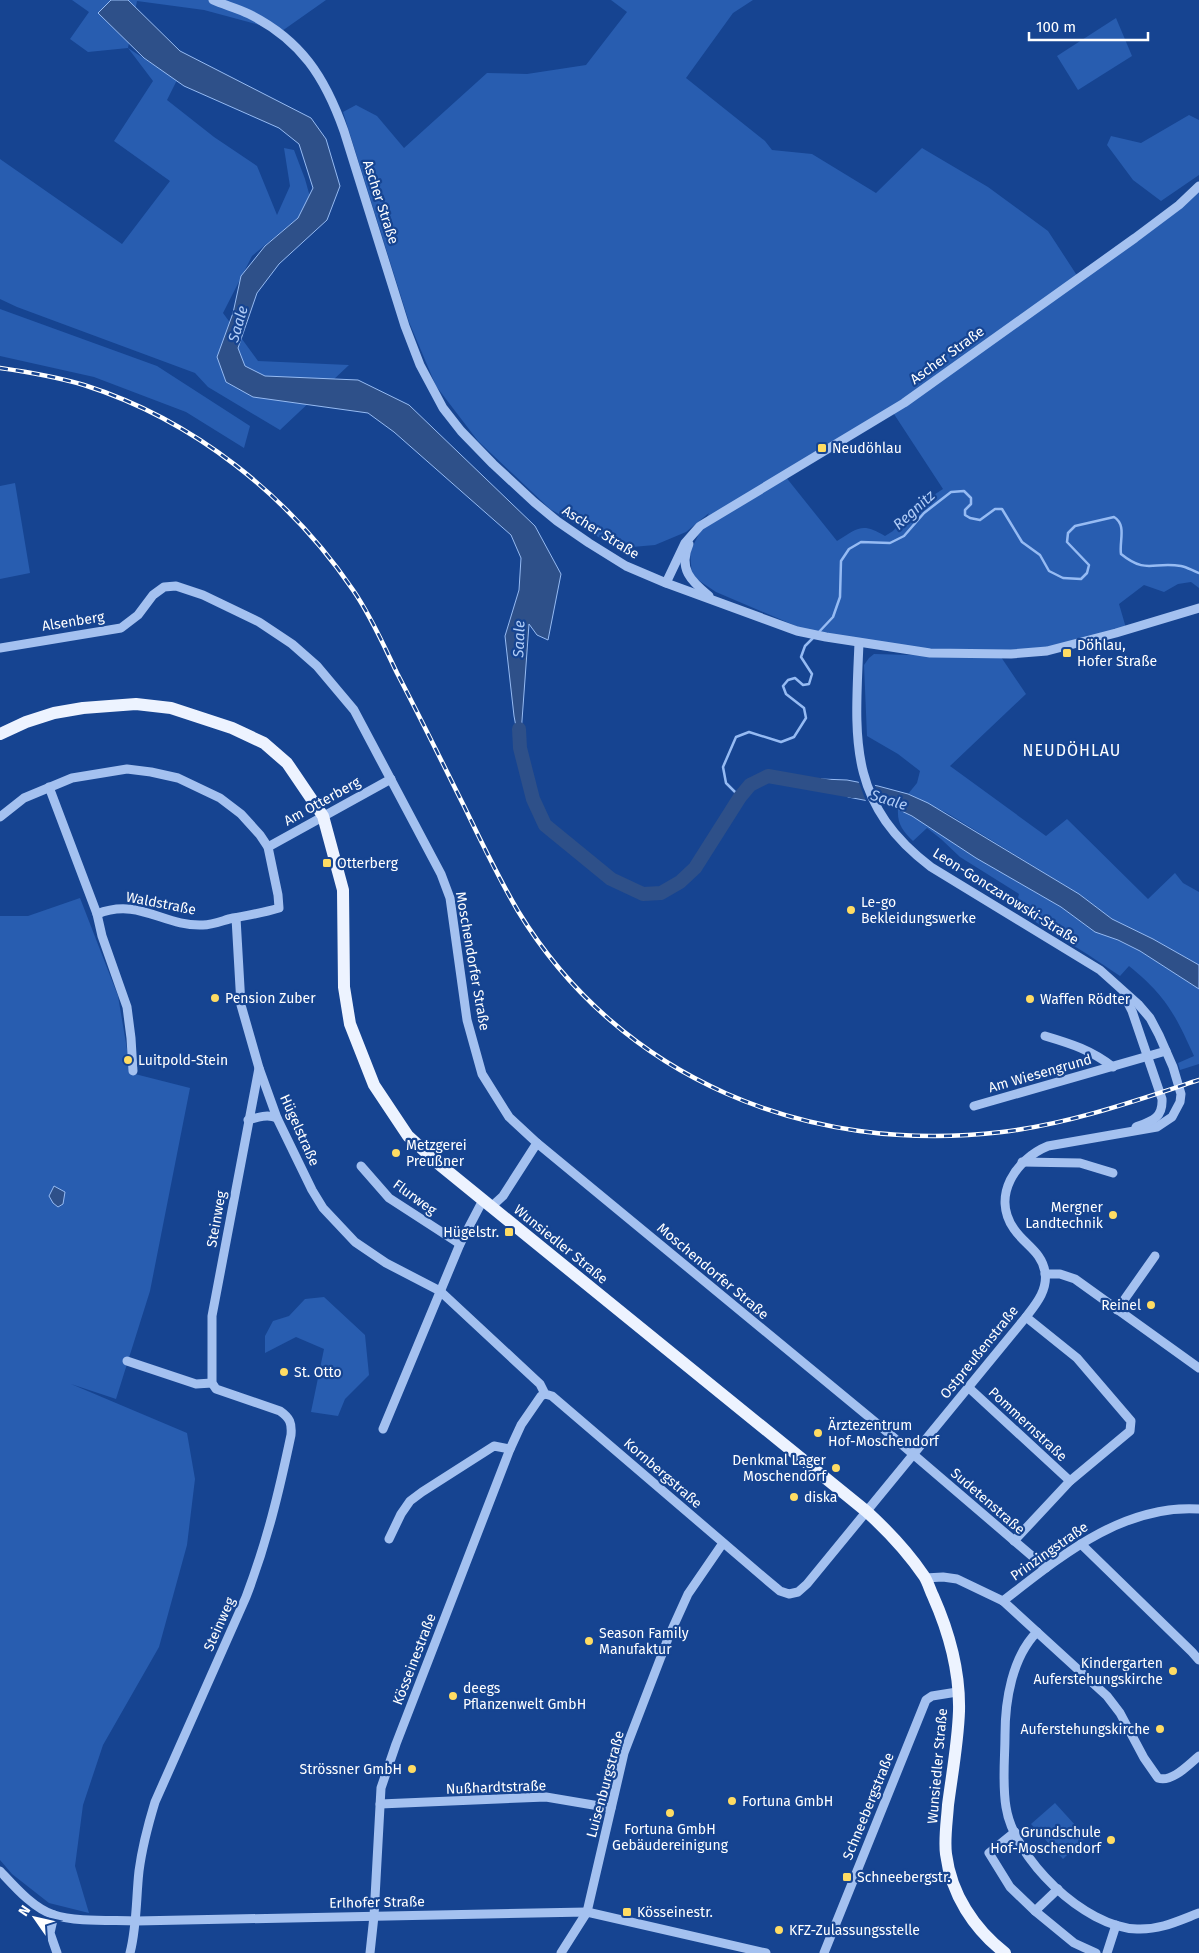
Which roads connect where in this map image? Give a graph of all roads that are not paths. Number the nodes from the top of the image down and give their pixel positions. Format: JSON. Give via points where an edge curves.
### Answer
{"nodes":[{"id":1,"x":212,"y":0,"type":"edge"},
{"id":2,"x":1199,"y":186,"type":"edge"},
{"id":3,"x":700,"y":526,"type":"junction"},
{"id":4,"x":666,"y":582,"type":"junction"},
{"id":5,"x":164,"y":587,"type":"joint"},
{"id":6,"x":715,"y":601,"type":"junction"},
{"id":7,"x":1199,"y":608,"type":"edge"},
{"id":8,"x":859,"y":643,"type":"junction"},
{"id":9,"x":0,"y":648,"type":"edge"},
{"id":10,"x":0,"y":734,"type":"edge"},
{"id":11,"x":391,"y":779,"type":"junction"},
{"id":12,"x":49,"y":788,"type":"junction"},
{"id":13,"x":323,"y":816,"type":"junction"},
{"id":14,"x":0,"y":818,"type":"edge"},
{"id":15,"x":268,"y":847,"type":"junction"},
{"id":16,"x":98,"y":914,"type":"junction"},
{"id":17,"x":236,"y":918,"type":"junction"},
{"id":18,"x":1122,"y":990,"type":"junction"},
{"id":19,"x":1045,"y":1036,"type":"dead end"},
{"id":20,"x":1166,"y":1051,"type":"junction"},
{"id":21,"x":1148,"y":1056,"type":"junction"},
{"id":22,"x":1113,"y":1067,"type":"junction"},
{"id":23,"x":259,"y":1068,"type":"junction"},
{"id":24,"x":133,"y":1071,"type":"dead end"},
{"id":25,"x":974,"y":1106,"type":"dead end"},
{"id":26,"x":277,"y":1118,"type":"junction"},
{"id":27,"x":248,"y":1120,"type":"junction"},
{"id":28,"x":1116,"y":1134,"type":"junction"},
{"id":29,"x":538,"y":1143,"type":"junction"},
{"id":30,"x":1022,"y":1162,"type":"junction"},
{"id":31,"x":360,"y":1166,"type":"dead end"},
{"id":32,"x":1113,"y":1173,"type":"dead end"},
{"id":33,"x":487,"y":1204,"type":"junction"},
{"id":34,"x":460,"y":1244,"type":"junction"},
{"id":35,"x":1155,"y":1256,"type":"dead end"},
{"id":36,"x":1045,"y":1274,"type":"junction"},
{"id":37,"x":440,"y":1291,"type":"junction"},
{"id":38,"x":1117,"y":1310,"type":"junction"},
{"id":39,"x":1026,"y":1317,"type":"junction"},
{"id":40,"x":127,"y":1361,"type":"dead end"},
{"id":41,"x":1199,"y":1368,"type":"edge"},
{"id":42,"x":212,"y":1383,"type":"junction"},
{"id":43,"x":968,"y":1387,"type":"junction"},
{"id":44,"x":545,"y":1394,"type":"junction"},
{"id":45,"x":383,"y":1429,"type":"dead end"},
{"id":46,"x":510,"y":1449,"type":"junction"},
{"id":47,"x":912,"y":1454,"type":"junction"},
{"id":48,"x":1070,"y":1481,"type":"junction"},
{"id":49,"x":1199,"y":1509,"type":"edge"},
{"id":50,"x":866,"y":1510,"type":"junction"},
{"id":51,"x":389,"y":1540,"type":"dead end"},
{"id":52,"x":1014,"y":1541,"type":"junction"},
{"id":53,"x":723,"y":1544,"type":"junction"},
{"id":54,"x":1080,"y":1544,"type":"junction"},
{"id":55,"x":1046,"y":1568,"type":"junction"},
{"id":56,"x":925,"y":1578,"type":"junction"},
{"id":57,"x":1003,"y":1601,"type":"junction"},
{"id":58,"x":1037,"y":1632,"type":"junction"},
{"id":59,"x":1196,"y":1649,"type":"edge"},
{"id":60,"x":1199,"y":1660,"type":"edge"},
{"id":61,"x":957,"y":1692,"type":"junction"},
{"id":62,"x":1199,"y":1756,"type":"edge"},
{"id":63,"x":380,"y":1804,"type":"junction"},
{"id":64,"x":611,"y":1808,"type":"junction"},
{"id":65,"x":1015,"y":1832,"type":"junction"},
{"id":66,"x":0,"y":1871,"type":"edge"},
{"id":67,"x":1058,"y":1889,"type":"junction"},
{"id":68,"x":1035,"y":1911,"type":"junction"},
{"id":69,"x":587,"y":1912,"type":"junction"},
{"id":70,"x":1199,"y":1912,"type":"edge"},
{"id":71,"x":54,"y":1915,"type":"junction"},
{"id":72,"x":374,"y":1916,"type":"junction"},
{"id":73,"x":136,"y":1921,"type":"junction"},
{"id":74,"x":1116,"y":1925,"type":"junction"},
{"id":75,"x":57,"y":1953,"type":"edge"},
{"id":76,"x":130,"y":1953,"type":"edge"},
{"id":77,"x":370,"y":1953,"type":"edge"},
{"id":78,"x":560,"y":1953,"type":"edge"},
{"id":79,"x":766,"y":1953,"type":"edge"},
{"id":80,"x":824,"y":1953,"type":"edge"},
{"id":81,"x":1005,"y":1953,"type":"edge"},
{"id":82,"x":1096,"y":1953,"type":"edge"},
{"id":83,"x":1107,"y":1953,"type":"edge"}],
"edges":[{"from":1,"to":4,"type":"street","name":"Ascher Straße","via":[[249,14],[278,32],[299,49],[322,80],[344,130],[405,326],[420,365],[443,408],[493,464],[556,521],[626,566]]},
{"from":2,"to":3,"type":"street","name":"Ascher Straße","via":[[1135,238],[904,403]]},
{"from":3,"to":4,"type":"street","name":"Ascher Straße","via":[[685,543]]},
{"from":3,"to":6,"type":"street","via":[[687,550],[685,566],[692,581]]},
{"from":4,"to":6,"type":"street"},
{"from":5,"to":9,"type":"street","name":"Alsenberg","via":[[121,628]]},
{"from":5,"to":11,"type":"street","name":"Moschendorfer Straße","via":[[176,586],[203,595],[259,622],[292,644],[317,666],[354,710]]},
{"from":6,"to":8,"type":"street","via":[[797,630]]},
{"from":7,"to":8,"type":"street","via":[[1047,651],[945,654]]},
{"from":8,"to":18,"type":"street","name":"Leon-Gonczarowski-Straße","via":[[857,703],[861,764],[869,792],[885,822],[931,867],[1088,962]]},
{"from":10,"to":13,"type":"main road","name":"Wunsiedler Straße","via":[[45,716],[83,708],[136,704],[171,708],[232,728],[264,743],[287,763]]},
{"from":11,"to":13,"type":"street","name":"Am Otterberg"},
{"from":11,"to":29,"type":"street","name":"Moschendorfer Straße","via":[[441,874],[450,898],[467,1020],[482,1074],[509,1118]]},
{"from":12,"to":14,"type":"street","via":[[24,798]]},
{"from":12,"to":15,"type":"street","via":[[72,778],[127,769],[178,778],[220,798],[241,814]]},
{"from":12,"to":16,"type":"street"},
{"from":13,"to":15,"type":"street","name":"Am Otterberg"},
{"from":13,"to":33,"type":"main road","name":"Wunsiedler Straße","via":[[343,890],[344,988],[350,1024],[374,1086],[408,1136]]},
{"from":15,"to":17,"type":"street","name":"Waldstraße","via":[[278,908]]},
{"from":16,"to":17,"type":"street","name":"Waldstraße","via":[[110,909],[130,909],[203,925]]},
{"from":16,"to":24,"type":"street","via":[[102,936],[126,1007]]},
{"from":17,"to":23,"type":"street","name":"Hügelstraße","via":[[241,1005]]},
{"from":18,"to":20,"type":"street","name":"Leon-Gonczarowski-Straße","via":[[1150,1018]]},
{"from":18,"to":21,"type":"street","name":"Leon-Gonczarowski-Straße"},
{"from":19,"to":22,"type":"street","name":"Am Wiesengrund","via":[[1096,1054]]},
{"from":20,"to":21,"type":"street","name":"Am Wiesengrund"},
{"from":20,"to":28,"type":"street","name":"Leon-Gonczarowski-Straße","via":[[1180,1094],[1177,1109],[1157,1127]]},
{"from":21,"to":22,"type":"street","name":"Am Wiesengrund"},
{"from":21,"to":28,"type":"street","name":"Leon-Gonczarowski-Straße","via":[[1163,1108],[1150,1122]]},
{"from":22,"to":25,"type":"street","name":"Am Wiesengrund"},
{"from":23,"to":26,"type":"street","name":"Hügelstraße"},
{"from":23,"to":27,"type":"street","name":"Steinweg"},
{"from":26,"to":27,"type":"street","via":[[265,1116]]},
{"from":26,"to":37,"type":"street","name":"Hügelstraße","via":[[323,1208],[355,1242],[386,1263]]},
{"from":27,"to":42,"type":"street","name":"Steinweg","via":[[212,1316]]},
{"from":28,"to":30,"type":"street","via":[[1048,1146],[1035,1151]]},
{"from":29,"to":33,"type":"street","via":[[502,1196]]},
{"from":29,"to":47,"type":"street","name":"Moschendorfer Straße"},
{"from":30,"to":32,"type":"street","via":[[1080,1163]]},
{"from":30,"to":36,"type":"street","via":[[1010,1180],[1006,1210],[1014,1229],[1040,1258]]},
{"from":31,"to":34,"type":"street","name":"Flurweg","via":[[389,1198]]},
{"from":33,"to":34,"type":"street"},
{"from":33,"to":50,"type":"main road","name":"Wunsiedler Straße"},
{"from":34,"to":37,"type":"street"},
{"from":35,"to":38,"type":"street"},
{"from":36,"to":38,"type":"street","via":[[1067,1275]]},
{"from":36,"to":39,"type":"street","name":"Ostpreußenstraße","via":[[1042,1294]]},
{"from":37,"to":44,"type":"street","name":"Kornbergstraße","via":[[540,1384]]},
{"from":37,"to":45,"type":"street"},
{"from":38,"to":41,"type":"street"},
{"from":39,"to":43,"type":"street","name":"Ostpreußenstraße"},
{"from":39,"to":48,"type":"street","via":[[1077,1358],[1131,1421],[1130,1431]]},
{"from":40,"to":42,"type":"street","name":"Steinweg","via":[[196,1384]]},
{"from":42,"to":73,"type":"street","name":"Steinweg","via":[[216,1389],[288,1416],[292,1424],[291,1435],[258,1565],[155,1802],[139,1871]]},
{"from":43,"to":47,"type":"street","name":"Ostpreußenstraße"},
{"from":43,"to":48,"type":"street","name":"Pommernstraße"},
{"from":44,"to":46,"type":"street","name":"Kösseinestraße","via":[[522,1425]]},
{"from":44,"to":53,"type":"street","name":"Kornbergstraße","via":[[552,1396]]},
{"from":46,"to":51,"type":"street","via":[[494,1446],[410,1501]]},
{"from":46,"to":63,"type":"street","name":"Kösseinestraße","via":[[396,1744],[381,1788]]},
{"from":47,"to":50,"type":"street","name":"Ostpreußenstraße"},
{"from":47,"to":52,"type":"street","name":"Sudetenstraße"},
{"from":48,"to":52,"type":"street"},
{"from":49,"to":54,"type":"street","name":"Prinzingstraße","via":[[1160,1511],[1103,1531]]},
{"from":50,"to":53,"type":"street","name":"Kornbergstraße","via":[[834,1553],[798,1592],[780,1591]]},
{"from":50,"to":56,"type":"main road","name":"Wunsiedler Straße","via":[[902,1547]]},
{"from":52,"to":55,"type":"street","name":"Sudetenstraße"},
{"from":53,"to":64,"type":"street","name":"Luisenburgstraße","via":[[688,1594],[669,1636],[624,1753]]},
{"from":54,"to":55,"type":"street","name":"Prinzingstraße"},
{"from":54,"to":59,"type":"street"},
{"from":55,"to":57,"type":"street","name":"Prinzingstraße"},
{"from":56,"to":57,"type":"street","via":[[957,1579]]},
{"from":56,"to":61,"type":"main road","name":"Wunsiedler Straße","via":[[952,1650]]},
{"from":57,"to":58,"type":"street"},
{"from":58,"to":62,"type":"street","via":[[1107,1696],[1158,1778],[1165,1780]]},
{"from":58,"to":65,"type":"street","via":[[1020,1657],[1011,1683],[1005,1722],[1006,1807]]},
{"from":59,"to":60,"type":"street"},
{"from":61,"to":80,"type":"street","name":"Schneebergstraße","via":[[926,1700]]},
{"from":61,"to":81,"type":"main road","name":"Wunsiedler Straße","via":[[959,1710],[946,1854],[951,1877],[968,1914],[993,1944]]},
{"from":63,"to":64,"type":"street","name":"Nußhardtstraße","via":[[546,1797]]},
{"from":63,"to":72,"type":"street","name":"Kösseinestraße"},
{"from":64,"to":69,"type":"street","name":"Luisenburgstraße"},
{"from":65,"to":67,"type":"street","via":[[1026,1852]]},
{"from":65,"to":68,"type":"street","via":[[989,1853],[1010,1887]]},
{"from":66,"to":71,"type":"street","name":"Erlhofer Straße","via":[[29,1900]]},
{"from":67,"to":68,"type":"street"},
{"from":67,"to":74,"type":"street","via":[[1084,1911]]},
{"from":68,"to":82,"type":"street","via":[[1074,1943]]},
{"from":69,"to":72,"type":"street","name":"Erlhofer Straße"},
{"from":69,"to":78,"type":"street","name":"Luisenburgstraße"},
{"from":69,"to":79,"type":"street","name":"Erlhofer Straße"},
{"from":70,"to":74,"type":"street","via":[[1161,1928],[1138,1929]]},
{"from":71,"to":73,"type":"street","name":"Erlhofer Straße"},
{"from":71,"to":75,"type":"street","via":[[50,1933]]},
{"from":72,"to":73,"type":"street","name":"Erlhofer Straße"},
{"from":72,"to":77,"type":"street","name":"Kösseinestraße"},
{"from":73,"to":76,"type":"street"},
{"from":74,"to":83,"type":"street"}]}
